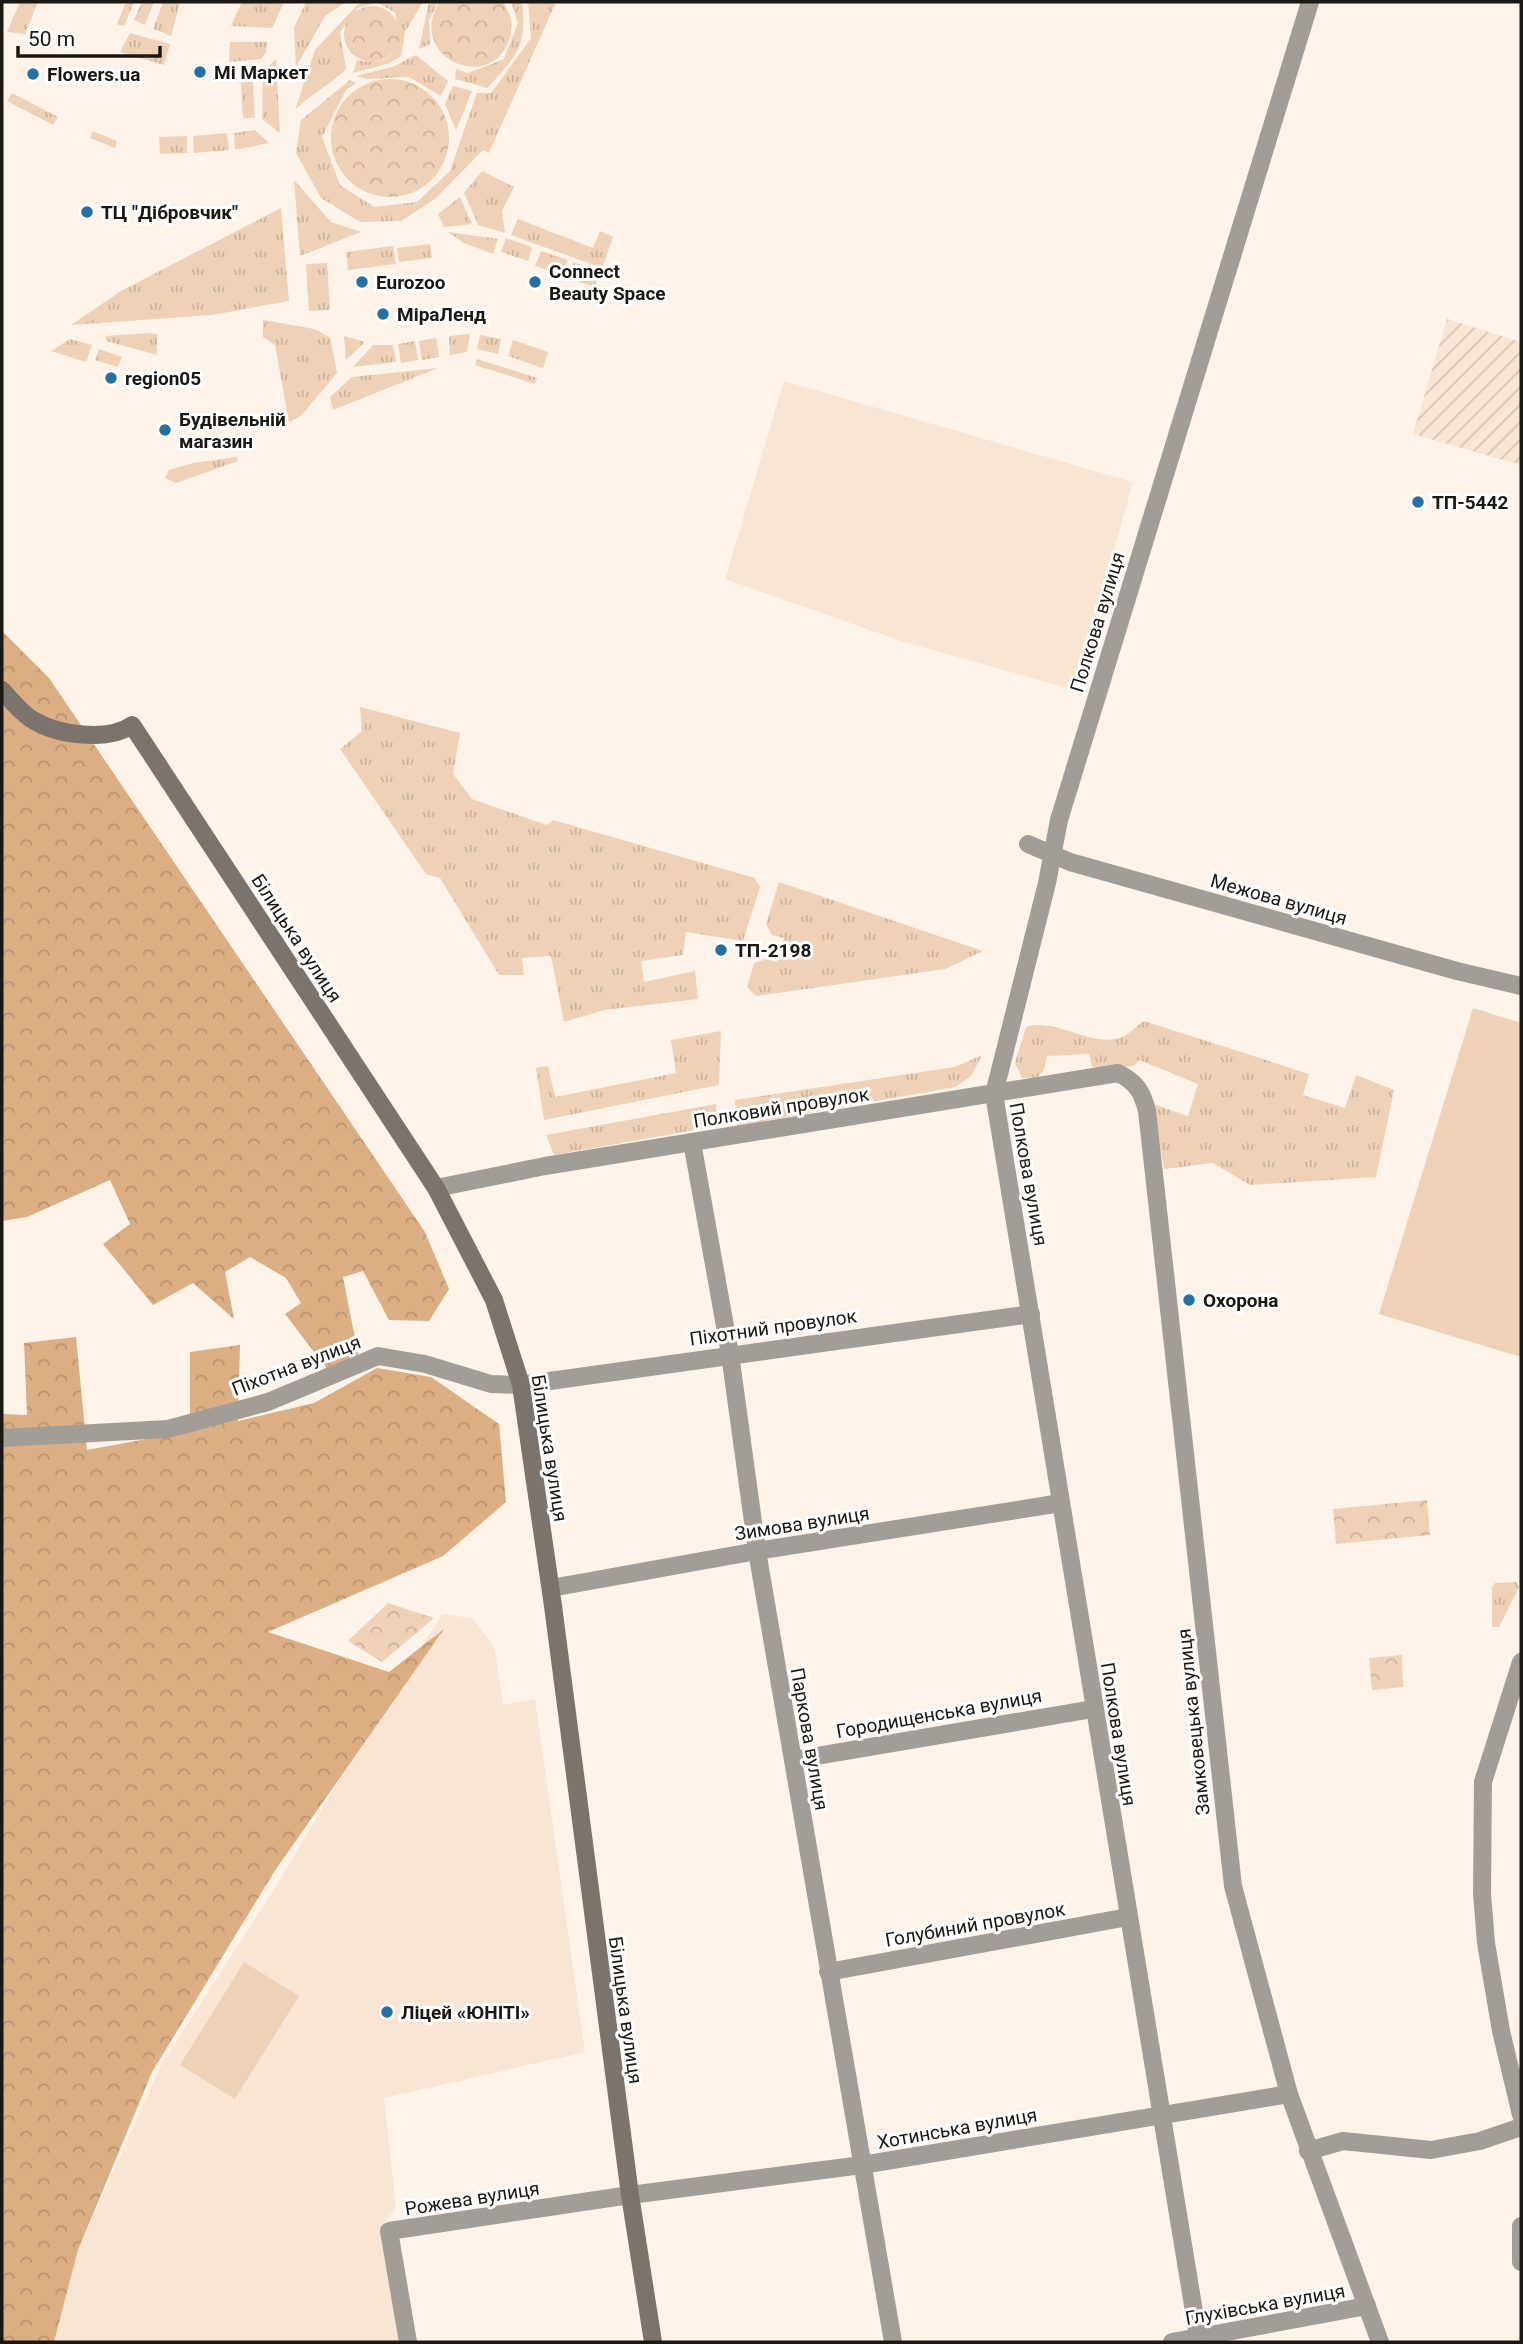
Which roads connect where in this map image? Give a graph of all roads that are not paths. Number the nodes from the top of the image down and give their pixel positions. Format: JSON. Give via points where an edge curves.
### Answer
{"nodes":[{"id":1,"x":1310,"y":2,"type":"edge"},
{"id":2,"x":2,"y":690,"type":"edge"},
{"id":3,"x":1028,"y":844,"type":"dead end"},
{"id":4,"x":1052,"y":855,"type":"junction"},
{"id":5,"x":1521,"y":986,"type":"edge"},
{"id":6,"x":1132,"y":1080,"type":"joint"},
{"id":7,"x":994,"y":1094,"type":"junction"},
{"id":8,"x":692,"y":1142,"type":"junction"},
{"id":9,"x":436,"y":1188,"type":"junction"},
{"id":10,"x":1031,"y":1314,"type":"junction"},
{"id":11,"x":730,"y":1354,"type":"junction"},
{"id":12,"x":521,"y":1385,"type":"junction"},
{"id":13,"x":2,"y":1438,"type":"edge"},
{"id":14,"x":1061,"y":1503,"type":"junction"},
{"id":15,"x":757,"y":1551,"type":"junction"},
{"id":16,"x":551,"y":1588,"type":"junction"},
{"id":17,"x":1521,"y":1662,"type":"edge"},
{"id":18,"x":1093,"y":1709,"type":"junction"},
{"id":19,"x":793,"y":1760,"type":"junction"},
{"id":20,"x":1128,"y":1917,"type":"junction"},
{"id":21,"x":828,"y":1972,"type":"junction"},
{"id":22,"x":1289,"y":2094,"type":"junction"},
{"id":23,"x":1163,"y":2114,"type":"junction"},
{"id":24,"x":1521,"y":2115,"type":"edge"},
{"id":25,"x":1521,"y":2127,"type":"edge"},
{"id":26,"x":1308,"y":2151,"type":"junction"},
{"id":27,"x":862,"y":2165,"type":"junction"},
{"id":28,"x":630,"y":2195,"type":"junction"},
{"id":29,"x":1521,"y":2226,"type":"edge"},
{"id":30,"x":1521,"y":2262,"type":"edge"},
{"id":31,"x":1367,"y":2306,"type":"junction"},
{"id":32,"x":1199,"y":2340,"type":"edge"},
{"id":33,"x":408,"y":2342,"type":"edge"},
{"id":34,"x":653,"y":2342,"type":"edge"},
{"id":35,"x":893,"y":2342,"type":"edge"},
{"id":36,"x":1171,"y":2342,"type":"edge"},
{"id":37,"x":1380,"y":2342,"type":"edge"}],
"edges":[{"from":1,"to":4,"type":"street","name":"Полкова вулиця"},
{"from":2,"to":9,"type":"main road","name":"Білицька вулиця","via":[[30,719],[53,731],[122,732],[132,725]]},
{"from":3,"to":4,"type":"street","name":"Межова вулиця"},
{"from":4,"to":5,"type":"street","name":"Межова вулиця"},
{"from":4,"to":7,"type":"street","name":"Полкова вулиця"},
{"from":6,"to":7,"type":"street","name":"Полковий провулок","via":[[1118,1073]]},
{"from":6,"to":22,"type":"street","name":"Замковецька вулиця","via":[[1142,1092],[1147,1111],[1233,1886]]},
{"from":7,"to":8,"type":"street","name":"Полковий провулок"},
{"from":7,"to":10,"type":"street","name":"Полкова вулиця"},
{"from":8,"to":9,"type":"street","name":"Полковий провулок"},
{"from":8,"to":11,"type":"street","name":"Паркова вулиця"},
{"from":9,"to":12,"type":"main road","name":"Білицька вулиця","via":[[494,1300]]},
{"from":10,"to":11,"type":"street","name":"Піхотний провулок"},
{"from":10,"to":14,"type":"street","name":"Полкова вулиця"},
{"from":11,"to":12,"type":"street","name":"Піхотний провулок"},
{"from":11,"to":15,"type":"street","name":"Паркова вулиця"},
{"from":12,"to":13,"type":"street","name":"Піхотна вулиця","via":[[491,1384],[425,1364],[378,1356],[268,1402],[169,1429]]},
{"from":12,"to":16,"type":"main road","name":"Білицька вулиця"},
{"from":14,"to":15,"type":"street","name":"Зимова вулиця"},
{"from":14,"to":18,"type":"street","name":"Полкова вулиця"},
{"from":15,"to":16,"type":"street","name":"Зимова вулиця"},
{"from":15,"to":19,"type":"street","name":"Паркова вулиця"},
{"from":16,"to":28,"type":"main road","name":"Білицька вулиця"},
{"from":17,"to":24,"type":"street","via":[[1483,1782],[1482,1894],[1501,2031]]},
{"from":18,"to":19,"type":"street","name":"Городищенська вулиця"},
{"from":18,"to":20,"type":"street","name":"Полкова вулиця"},
{"from":19,"to":21,"type":"street","name":"Паркова вулиця"},
{"from":20,"to":21,"type":"street","name":"Голубиний провулок"},
{"from":20,"to":23,"type":"street","name":"Полкова вулиця"},
{"from":21,"to":27,"type":"street","name":"Паркова вулиця"},
{"from":22,"to":23,"type":"street","name":"Хотинська вулиця"},
{"from":22,"to":26,"type":"street","name":"Замковецька вулиця"},
{"from":23,"to":27,"type":"street","name":"Хотинська вулиця"},
{"from":23,"to":32,"type":"street","name":"Полкова вулиця"},
{"from":25,"to":26,"type":"street","via":[[1431,2150],[1343,2141]]},
{"from":26,"to":31,"type":"street","name":"Замковецька вулиця"},
{"from":27,"to":28,"type":"street","name":"Хотинська вулиця"},
{"from":27,"to":35,"type":"street","name":"Паркова вулиця"},
{"from":28,"to":33,"type":"street","name":"Рожева вулиця","via":[[389,2231]]},
{"from":28,"to":34,"type":"main road","name":"Білицька вулиця"},
{"from":29,"to":30,"type":"street"},
{"from":31,"to":32,"type":"street","name":"Глухівська вулиця"},
{"from":31,"to":37,"type":"street","name":"Замковецька вулиця"},
{"from":32,"to":36,"type":"street","name":"Глухівська вулиця"}]}
